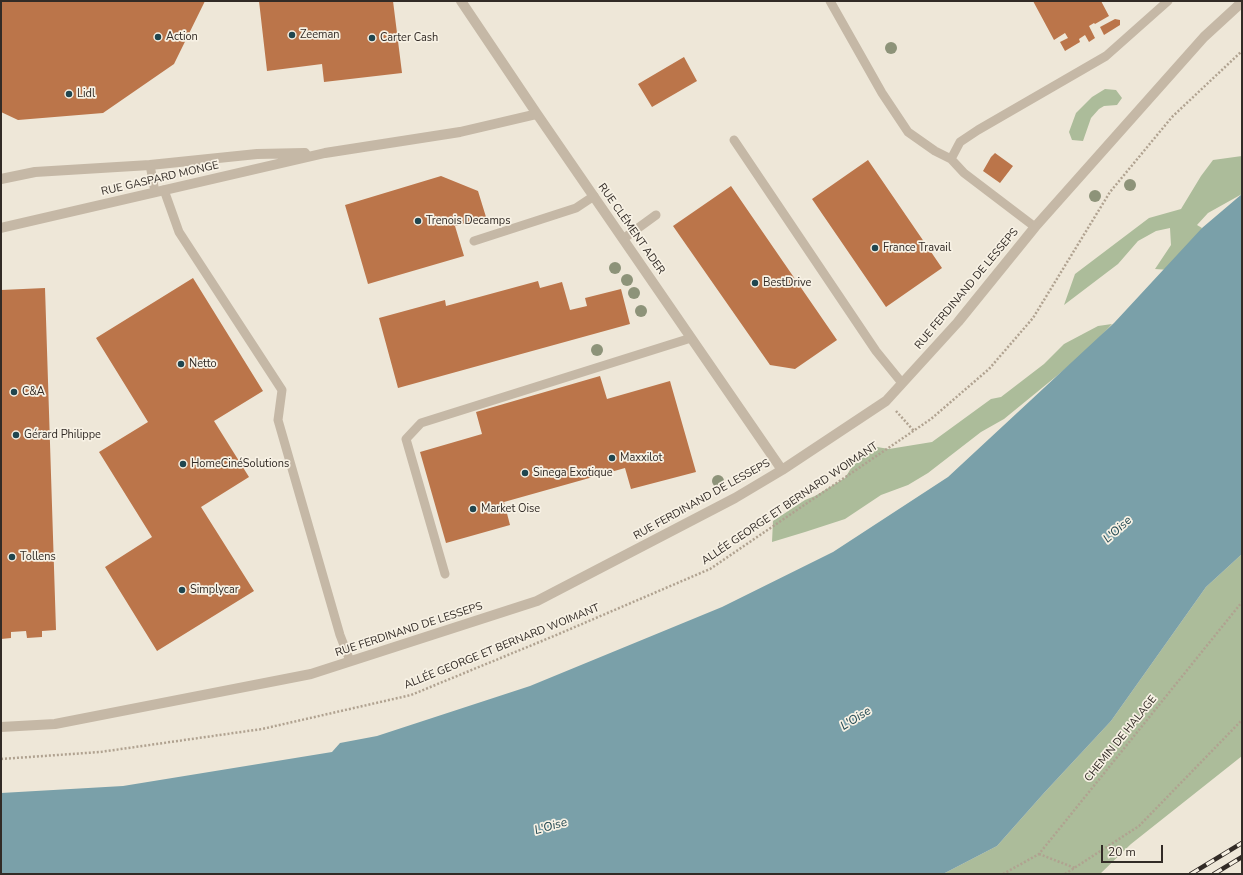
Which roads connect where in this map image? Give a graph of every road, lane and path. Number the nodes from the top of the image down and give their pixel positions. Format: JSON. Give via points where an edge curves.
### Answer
{"nodes":[{"id":1,"x":461,"y":1,"type":"edge"},
{"id":2,"x":830,"y":1,"type":"edge"},
{"id":3,"x":1168,"y":1,"type":"edge"},
{"id":4,"x":1242,"y":2,"type":"edge"},
{"id":5,"x":1242,"y":51,"type":"edge"},
{"id":6,"x":537,"y":114,"type":"junction"},
{"id":7,"x":734,"y":140,"type":"dead end"},
{"id":8,"x":325,"y":153,"type":"junction"},
{"id":9,"x":951,"y":159,"type":"junction"},
{"id":10,"x":150,"y":165,"type":"junction"},
{"id":11,"x":1,"y":179,"type":"edge"},
{"id":12,"x":160,"y":191,"type":"junction"},
{"id":13,"x":594,"y":196,"type":"junction"},
{"id":14,"x":656,"y":215,"type":"dead end"},
{"id":15,"x":1034,"y":227,"type":"junction"},
{"id":16,"x":1,"y":228,"type":"edge"},
{"id":17,"x":623,"y":239,"type":"junction"},
{"id":18,"x":474,"y":241,"type":"dead end"},
{"id":19,"x":691,"y":338,"type":"junction"},
{"id":20,"x":902,"y":383,"type":"junction"},
{"id":21,"x":886,"y":401,"type":"junction"},
{"id":22,"x":914,"y":431,"type":"junction"},
{"id":23,"x":782,"y":470,"type":"junction"},
{"id":24,"x":445,"y":574,"type":"dead end"},
{"id":25,"x":1242,"y":602,"type":"edge"},
{"id":26,"x":350,"y":661,"type":"junction"},
{"id":27,"x":1242,"y":720,"type":"edge"},
{"id":28,"x":1,"y":727,"type":"edge"},
{"id":29,"x":1,"y":759,"type":"edge"},
{"id":30,"x":1039,"y":854,"type":"junction"},
{"id":31,"x":1075,"y":868,"type":"junction"},
{"id":32,"x":1003,"y":874,"type":"edge"},
{"id":33,"x":1065,"y":874,"type":"edge"}],
"edges":[{"from":1,"to":6,"type":"street","name":"RUE CLÉMENT ADER"},
{"from":2,"to":9,"type":"lane","via":[[882,93],[908,132],[935,152]]},
{"from":3,"to":9,"type":"lane","via":[[1106,56],[960,142]]},
{"from":4,"to":15,"type":"street","name":"RUE FERDINAND DE LESSEPS","via":[[1204,37]]},
{"from":5,"to":22,"type":"path","name":"ALLÉE GEORGE ET BERNARD WOIMANT","via":[[1172,117],[1110,192],[1033,318],[989,369]]},
{"from":6,"to":8,"type":"street","name":"RUE GASPARD MONGE","via":[[460,132]]},
{"from":6,"to":13,"type":"street","name":"RUE CLÉMENT ADER"},
{"from":7,"to":20,"type":"lane","via":[[876,351]]},
{"from":8,"to":10,"type":"street","name":"RUE GASPARD MONGE","via":[[257,154]]},
{"from":8,"to":12,"type":"street","name":"RUE GASPARD MONGE"},
{"from":9,"to":15,"type":"lane","via":[[974,182]]},
{"from":10,"to":11,"type":"street","name":"RUE GASPARD MONGE","via":[[36,172]]},
{"from":10,"to":12,"type":"lane"},
{"from":12,"to":16,"type":"street","name":"RUE GASPARD MONGE"},
{"from":12,"to":26,"type":"lane","via":[[179,232],[282,390],[278,420],[340,635]]},
{"from":13,"to":17,"type":"street","name":"RUE CLÉMENT ADER"},
{"from":13,"to":18,"type":"lane","via":[[576,208]]},
{"from":14,"to":17,"type":"lane"},
{"from":15,"to":20,"type":"street","name":"RUE FERDINAND DE LESSEPS","via":[[958,322]]},
{"from":17,"to":19,"type":"street","name":"RUE CLÉMENT ADER"},
{"from":19,"to":23,"type":"street","name":"RUE CLÉMENT ADER"},
{"from":19,"to":24,"type":"lane","via":[[421,423],[406,439]]},
{"from":20,"to":21,"type":"street","name":"RUE FERDINAND DE LESSEPS"},
{"from":21,"to":22,"type":"path"},
{"from":21,"to":23,"type":"street","name":"RUE FERDINAND DE LESSEPS"},
{"from":22,"to":29,"type":"path","name":"ALLÉE GEORGE ET BERNARD WOIMANT","via":[[710,569],[411,695],[262,729],[100,752]]},
{"from":23,"to":26,"type":"street","name":"RUE FERDINAND DE LESSEPS","via":[[736,498],[537,601]]},
{"from":25,"to":30,"type":"path","name":"CHEMIN DE HALAGE"},
{"from":26,"to":28,"type":"street","name":"RUE FERDINAND DE LESSEPS","via":[[311,674],[54,724]]},
{"from":27,"to":31,"type":"path","via":[[1139,826]]},
{"from":30,"to":31,"type":"path"},
{"from":30,"to":32,"type":"path","name":"CHEMIN DE HALAGE"},
{"from":31,"to":33,"type":"path"}]}
